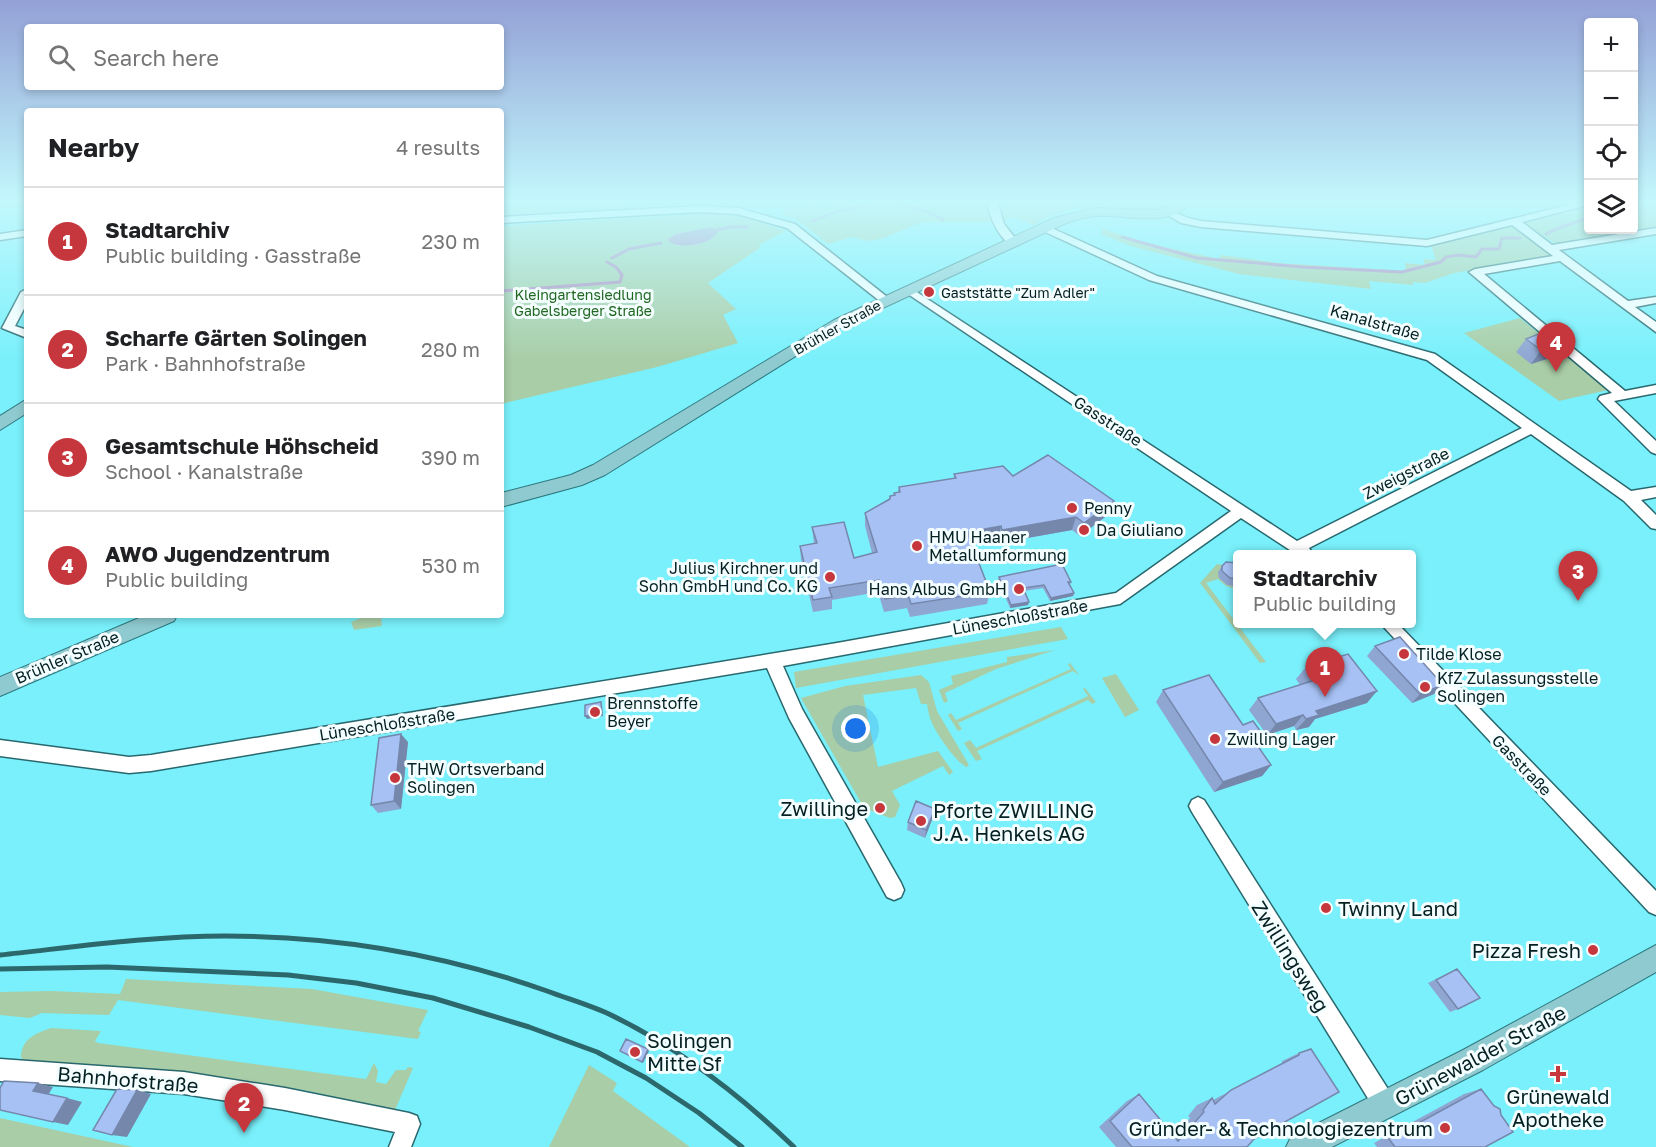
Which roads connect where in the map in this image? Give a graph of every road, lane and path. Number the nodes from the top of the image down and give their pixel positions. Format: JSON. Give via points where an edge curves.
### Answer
{"nodes":[{"id":1,"x":827,"y":254,"type":"edge"},
{"id":2,"x":990,"y":254,"type":"edge"},
{"id":3,"x":1101,"y":254,"type":"edge"},
{"id":4,"x":1559,"y":254,"type":"edge"},
{"id":5,"x":1564,"y":257,"type":"junction"},
{"id":6,"x":909,"y":290,"type":"junction"},
{"id":7,"x":24,"y":297,"type":"edge"},
{"id":8,"x":885,"y":300,"type":"junction"},
{"id":9,"x":1656,"y":300,"type":"edge"},
{"id":10,"x":1626,"y":305,"type":"junction"},
{"id":11,"x":1656,"y":328,"type":"edge"},
{"id":12,"x":4,"y":329,"type":"edge"},
{"id":13,"x":24,"y":333,"type":"edge"},
{"id":14,"x":1656,"y":389,"type":"edge"},
{"id":15,"x":1621,"y":394,"type":"junction"},
{"id":16,"x":24,"y":407,"type":"edge"},
{"id":17,"x":0,"y":424,"type":"edge"},
{"id":18,"x":1531,"y":429,"type":"junction"},
{"id":19,"x":1656,"y":449,"type":"edge"},
{"id":20,"x":1656,"y":492,"type":"edge"},
{"id":21,"x":1629,"y":497,"type":"junction"},
{"id":22,"x":504,"y":499,"type":"edge"},
{"id":23,"x":1242,"y":510,"type":"junction"},
{"id":24,"x":1656,"y":524,"type":"edge"},
{"id":25,"x":1300,"y":550,"type":"edge"},
{"id":26,"x":1303,"y":550,"type":"edge"},
{"id":27,"x":160,"y":618,"type":"edge"},
{"id":28,"x":1393,"y":628,"type":"edge"},
{"id":29,"x":772,"y":660,"type":"junction"},
{"id":30,"x":0,"y":687,"type":"edge"},
{"id":31,"x":0,"y":748,"type":"edge"},
{"id":32,"x":1198,"y":806,"type":"dead end"},
{"id":33,"x":894,"y":890,"type":"dead end"},
{"id":34,"x":1656,"y":905,"type":"edge"},
{"id":35,"x":1656,"y":958,"type":"edge"},
{"id":36,"x":0,"y":1070,"type":"edge"},
{"id":37,"x":1385,"y":1105,"type":"junction"},
{"id":38,"x":400,"y":1147,"type":"edge"},
{"id":39,"x":1301,"y":1147,"type":"edge"}],
"edges":[{"from":1,"to":8,"type":"street"},
{"from":2,"to":6,"type":"main road","name":"Brühler Straße"},
{"from":3,"to":18,"type":"street","name":"Kanalstraße","via":[[1154,278],[1424,355]]},
{"from":4,"to":5,"type":"street"},
{"from":5,"to":10,"type":"street"},
{"from":5,"to":15,"type":"street","via":[[1475,272]]},
{"from":6,"to":8,"type":"main road","name":"Brühler Straße"},
{"from":6,"to":23,"type":"street","name":"Gasstraße"},
{"from":7,"to":12,"type":"street"},
{"from":8,"to":22,"type":"main road","name":"Brühler Straße","via":[[839,323],[599,470]]},
{"from":9,"to":10,"type":"street"},
{"from":10,"to":11,"type":"street"},
{"from":12,"to":13,"type":"street"},
{"from":14,"to":15,"type":"street"},
{"from":15,"to":19,"type":"street","via":[[1604,399]]},
{"from":16,"to":17,"type":"main road"},
{"from":18,"to":21,"type":"street","name":"Kanalstraße"},
{"from":18,"to":26,"type":"street","name":"Zweigstraße"},
{"from":20,"to":21,"type":"street"},
{"from":21,"to":24,"type":"street","name":"Kanalstraße"},
{"from":23,"to":25,"type":"street","name":"Gasstraße"},
{"from":23,"to":29,"type":"street","name":"Lüneschloßstraße","via":[[1120,598]]},
{"from":27,"to":30,"type":"main road","name":"Brühler Straße"},
{"from":28,"to":34,"type":"street","name":"Gasstraße"},
{"from":29,"to":31,"type":"street","name":"Lüneschloßstraße","via":[[151,763],[129,765]]},
{"from":29,"to":33,"type":"street","via":[[795,713]]},
{"from":32,"to":37,"type":"street","name":"Zwillingsweg"},
{"from":35,"to":37,"type":"main road","name":"Grünewalder Straße"},
{"from":36,"to":38,"type":"street","name":"Bahnhofstraße","via":[[209,1086],[321,1106],[409,1124]]},
{"from":37,"to":39,"type":"main road","name":"Grünewalder Straße"}]}
